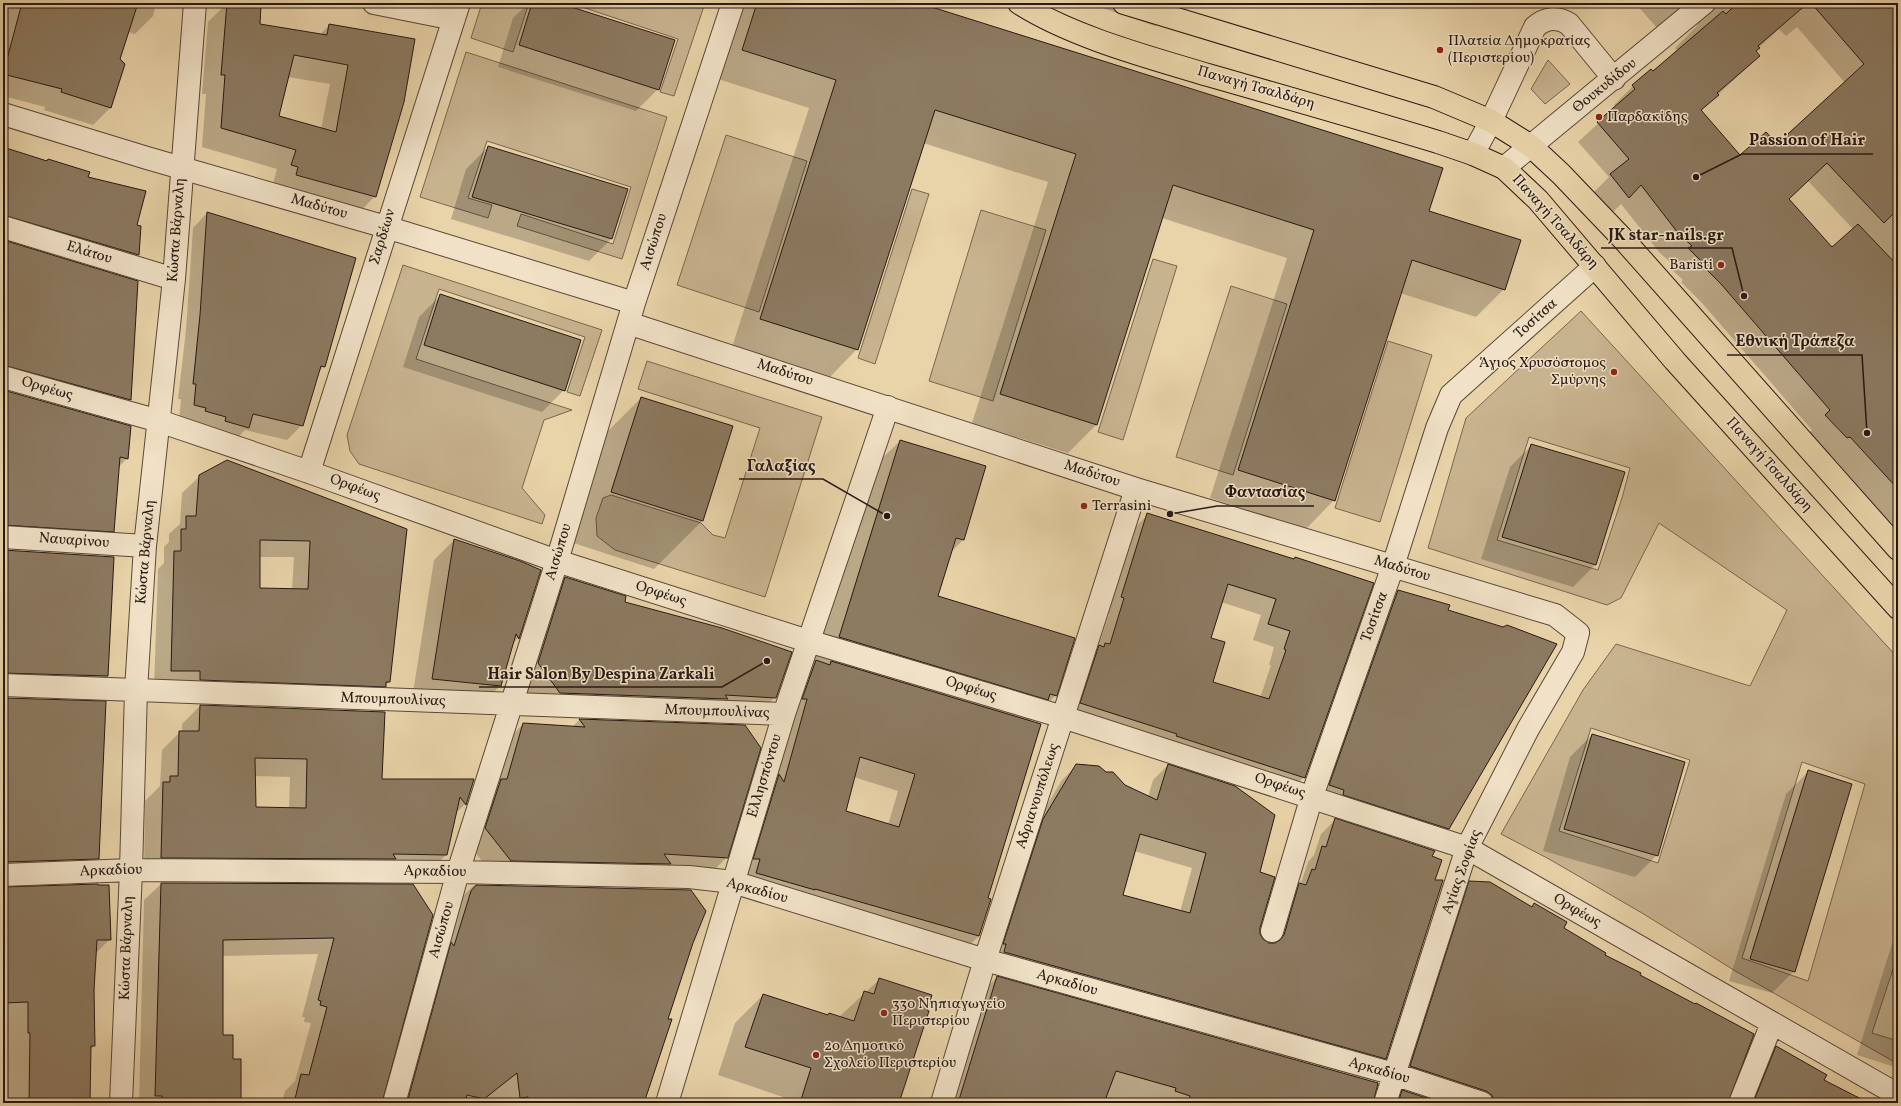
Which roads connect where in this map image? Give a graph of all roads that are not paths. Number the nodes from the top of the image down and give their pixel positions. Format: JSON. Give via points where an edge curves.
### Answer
{"nodes":[{"id":1,"x":195,"y":3,"type":"edge"},
{"id":2,"x":374,"y":3,"type":"edge"},
{"id":3,"x":733,"y":3,"type":"edge"},
{"id":4,"x":1019,"y":3,"type":"edge"},
{"id":5,"x":1124,"y":3,"type":"edge"},
{"id":6,"x":1704,"y":3,"type":"edge"},
{"id":7,"x":456,"y":11,"type":"edge"},
{"id":8,"x":1559,"y":11,"type":"edge"},
{"id":9,"x":1614,"y":79,"type":"junction"},
{"id":10,"x":3,"y":114,"type":"edge"},
{"id":11,"x":1491,"y":121,"type":"junction"},
{"id":12,"x":1531,"y":146,"type":"junction"},
{"id":13,"x":1474,"y":154,"type":"junction"},
{"id":14,"x":182,"y":168,"type":"junction"},
{"id":15,"x":1504,"y":168,"type":"junction"},
{"id":16,"x":3,"y":227,"type":"edge"},
{"id":17,"x":386,"y":227,"type":"junction"},
{"id":18,"x":1595,"y":266,"type":"junction"},
{"id":19,"x":174,"y":279,"type":"junction"},
{"id":20,"x":631,"y":313,"type":"junction"},
{"id":21,"x":3,"y":377,"type":"edge"},
{"id":22,"x":888,"y":407,"type":"junction"},
{"id":23,"x":159,"y":421,"type":"junction"},
{"id":24,"x":309,"y":472,"type":"junction"},
{"id":25,"x":1136,"y":489,"type":"junction"},
{"id":26,"x":3,"y":537,"type":"edge"},
{"id":27,"x":145,"y":546,"type":"junction"},
{"id":28,"x":1898,"y":549,"type":"edge"},
{"id":29,"x":557,"y":561,"type":"junction"},
{"id":30,"x":1393,"y":566,"type":"junction"},
{"id":31,"x":1898,"y":608,"type":"edge"},
{"id":32,"x":1578,"y":633,"type":"joint"},
{"id":33,"x":808,"y":641,"type":"junction"},
{"id":34,"x":3,"y":685,"type":"edge"},
{"id":35,"x":136,"y":690,"type":"junction"},
{"id":36,"x":512,"y":705,"type":"junction"},
{"id":37,"x":784,"y":714,"type":"junction"},
{"id":38,"x":1064,"y":717,"type":"junction"},
{"id":39,"x":1312,"y":796,"type":"junction"},
{"id":40,"x":1467,"y":848,"type":"junction"},
{"id":41,"x":131,"y":870,"type":"junction"},
{"id":42,"x":458,"y":872,"type":"junction"},
{"id":43,"x":3,"y":875,"type":"edge"},
{"id":44,"x":733,"y":882,"type":"junction"},
{"id":45,"x":1272,"y":931,"type":"dead end"},
{"id":46,"x":985,"y":960,"type":"junction"},
{"id":47,"x":1772,"y":1023,"type":"junction"},
{"id":48,"x":1394,"y":1074,"type":"junction"},
{"id":49,"x":1898,"y":1094,"type":"edge"},
{"id":50,"x":121,"y":1103,"type":"edge"},
{"id":51,"x":394,"y":1103,"type":"edge"},
{"id":52,"x":667,"y":1103,"type":"edge"},
{"id":53,"x":942,"y":1103,"type":"edge"},
{"id":54,"x":1385,"y":1103,"type":"edge"},
{"id":55,"x":1482,"y":1103,"type":"edge"},
{"id":56,"x":1740,"y":1103,"type":"edge"}],
"edges":[{"from":1,"to":14,"type":"street","name":"Κώστα Βάρναλη"},
{"from":2,"to":7,"type":"street"},
{"from":3,"to":20,"type":"street","name":"Αισώπου"},
{"from":4,"to":13,"type":"main road","name":"Παναγή Τσαλδάρη","via":[[1073,30],[1141,55]]},
{"from":5,"to":11,"type":"main road","via":[[1434,97]]},
{"from":6,"to":9,"type":"street","name":"Θουκυδίδου"},
{"from":7,"to":17,"type":"street","name":"Σαρδέων"},
{"from":8,"to":9,"type":"street"},
{"from":8,"to":11,"type":"street","via":[[1535,27]]},
{"from":9,"to":12,"type":"street","name":"Θουκυδίδου"},
{"from":10,"to":14,"type":"street","name":"Μαδύτου"},
{"from":11,"to":12,"type":"main road"},
{"from":11,"to":13,"type":"street"},
{"from":12,"to":15,"type":"street","name":"Θουκυδίδου"},
{"from":12,"to":28,"type":"main road","via":[[1624,240]]},
{"from":13,"to":15,"type":"main road","name":"Παναγή Τσαλδάρη"},
{"from":14,"to":17,"type":"street","name":"Μαδύτου"},
{"from":14,"to":19,"type":"street","name":"Κώστα Βάρναλη"},
{"from":15,"to":18,"type":"main road","name":"Παναγή Τσαλδάρη","via":[[1538,200]]},
{"from":16,"to":19,"type":"street","name":"Ελάτου"},
{"from":17,"to":20,"type":"street","name":"Μαδύτου"},
{"from":17,"to":24,"type":"street","name":"Σαρδέων"},
{"from":18,"to":30,"type":"street","name":"Τοσίτσα","via":[[1451,395],[1437,428]]},
{"from":18,"to":31,"type":"main road","name":"Παναγή Τσαλδάρη","via":[[1675,360]]},
{"from":19,"to":23,"type":"street","name":"Κώστα Βάρναλη"},
{"from":20,"to":22,"type":"street","name":"Μαδύτου"},
{"from":20,"to":29,"type":"street","name":"Αισώπου"},
{"from":21,"to":23,"type":"street","name":"Ορφέως"},
{"from":22,"to":25,"type":"street","name":"Μαδύτου"},
{"from":22,"to":33,"type":"street","name":"Ελλησπόντου"},
{"from":23,"to":24,"type":"street","name":"Ορφέως"},
{"from":23,"to":27,"type":"street","name":"Κώστα Βάρναλη"},
{"from":24,"to":29,"type":"street","name":"Ορφέως"},
{"from":25,"to":30,"type":"street","name":"Μαδύτου"},
{"from":25,"to":38,"type":"street","name":"Αδριανουπόλεως"},
{"from":26,"to":27,"type":"street","name":"Ναυαρίνου"},
{"from":27,"to":35,"type":"street","name":"Κώστα Βάρναλη"},
{"from":29,"to":33,"type":"street","name":"Ορφέως"},
{"from":29,"to":36,"type":"street","name":"Αισώπου"},
{"from":30,"to":32,"type":"street","name":"Μαδύτου","via":[[1555,615]]},
{"from":30,"to":39,"type":"street","name":"Τοσίτσα"},
{"from":32,"to":40,"type":"street","name":"Αγίας Σοφίας","via":[[1573,652],[1528,729]]},
{"from":33,"to":37,"type":"street","name":"Ελλησπόντου"},
{"from":33,"to":38,"type":"street","name":"Ορφέως"},
{"from":34,"to":35,"type":"street","name":"Μπουμπουλίνας"},
{"from":35,"to":36,"type":"street","name":"Μπουμπουλίνας"},
{"from":35,"to":41,"type":"street","name":"Κώστα Βάρναλη"},
{"from":36,"to":37,"type":"street","name":"Μπουμπουλίνας"},
{"from":36,"to":42,"type":"street","name":"Αισώπου"},
{"from":37,"to":44,"type":"street","name":"Ελλησπόντου"},
{"from":38,"to":39,"type":"street","name":"Ορφέως"},
{"from":38,"to":46,"type":"street","name":"Αδριανουπόλεως"},
{"from":39,"to":40,"type":"street","name":"Ορφέως"},
{"from":39,"to":45,"type":"street","name":"Τοσίτσα"},
{"from":40,"to":47,"type":"street","name":"Ορφέως"},
{"from":40,"to":48,"type":"street","name":"Αγίας Σοφίας"},
{"from":41,"to":42,"type":"street","name":"Αρκαδίου"},
{"from":41,"to":43,"type":"street","name":"Αρκαδίου"},
{"from":41,"to":50,"type":"street","name":"Κώστα Βάρναλη"},
{"from":42,"to":44,"type":"street","name":"Αρκαδίου","via":[[689,877]]},
{"from":42,"to":51,"type":"street","name":"Αισώπου"},
{"from":44,"to":46,"type":"street","name":"Αρκαδίου"},
{"from":44,"to":52,"type":"street","name":"Ελλησπόντου"},
{"from":46,"to":48,"type":"street","name":"Αρκαδίου"},
{"from":46,"to":53,"type":"street","name":"Αδριανουπόλεως"},
{"from":47,"to":49,"type":"street","name":"Ορφέως"},
{"from":47,"to":56,"type":"street"},
{"from":48,"to":54,"type":"street","name":"Αγίας Σοφίας"},
{"from":48,"to":55,"type":"street","name":"Αρκαδίου"}]}
